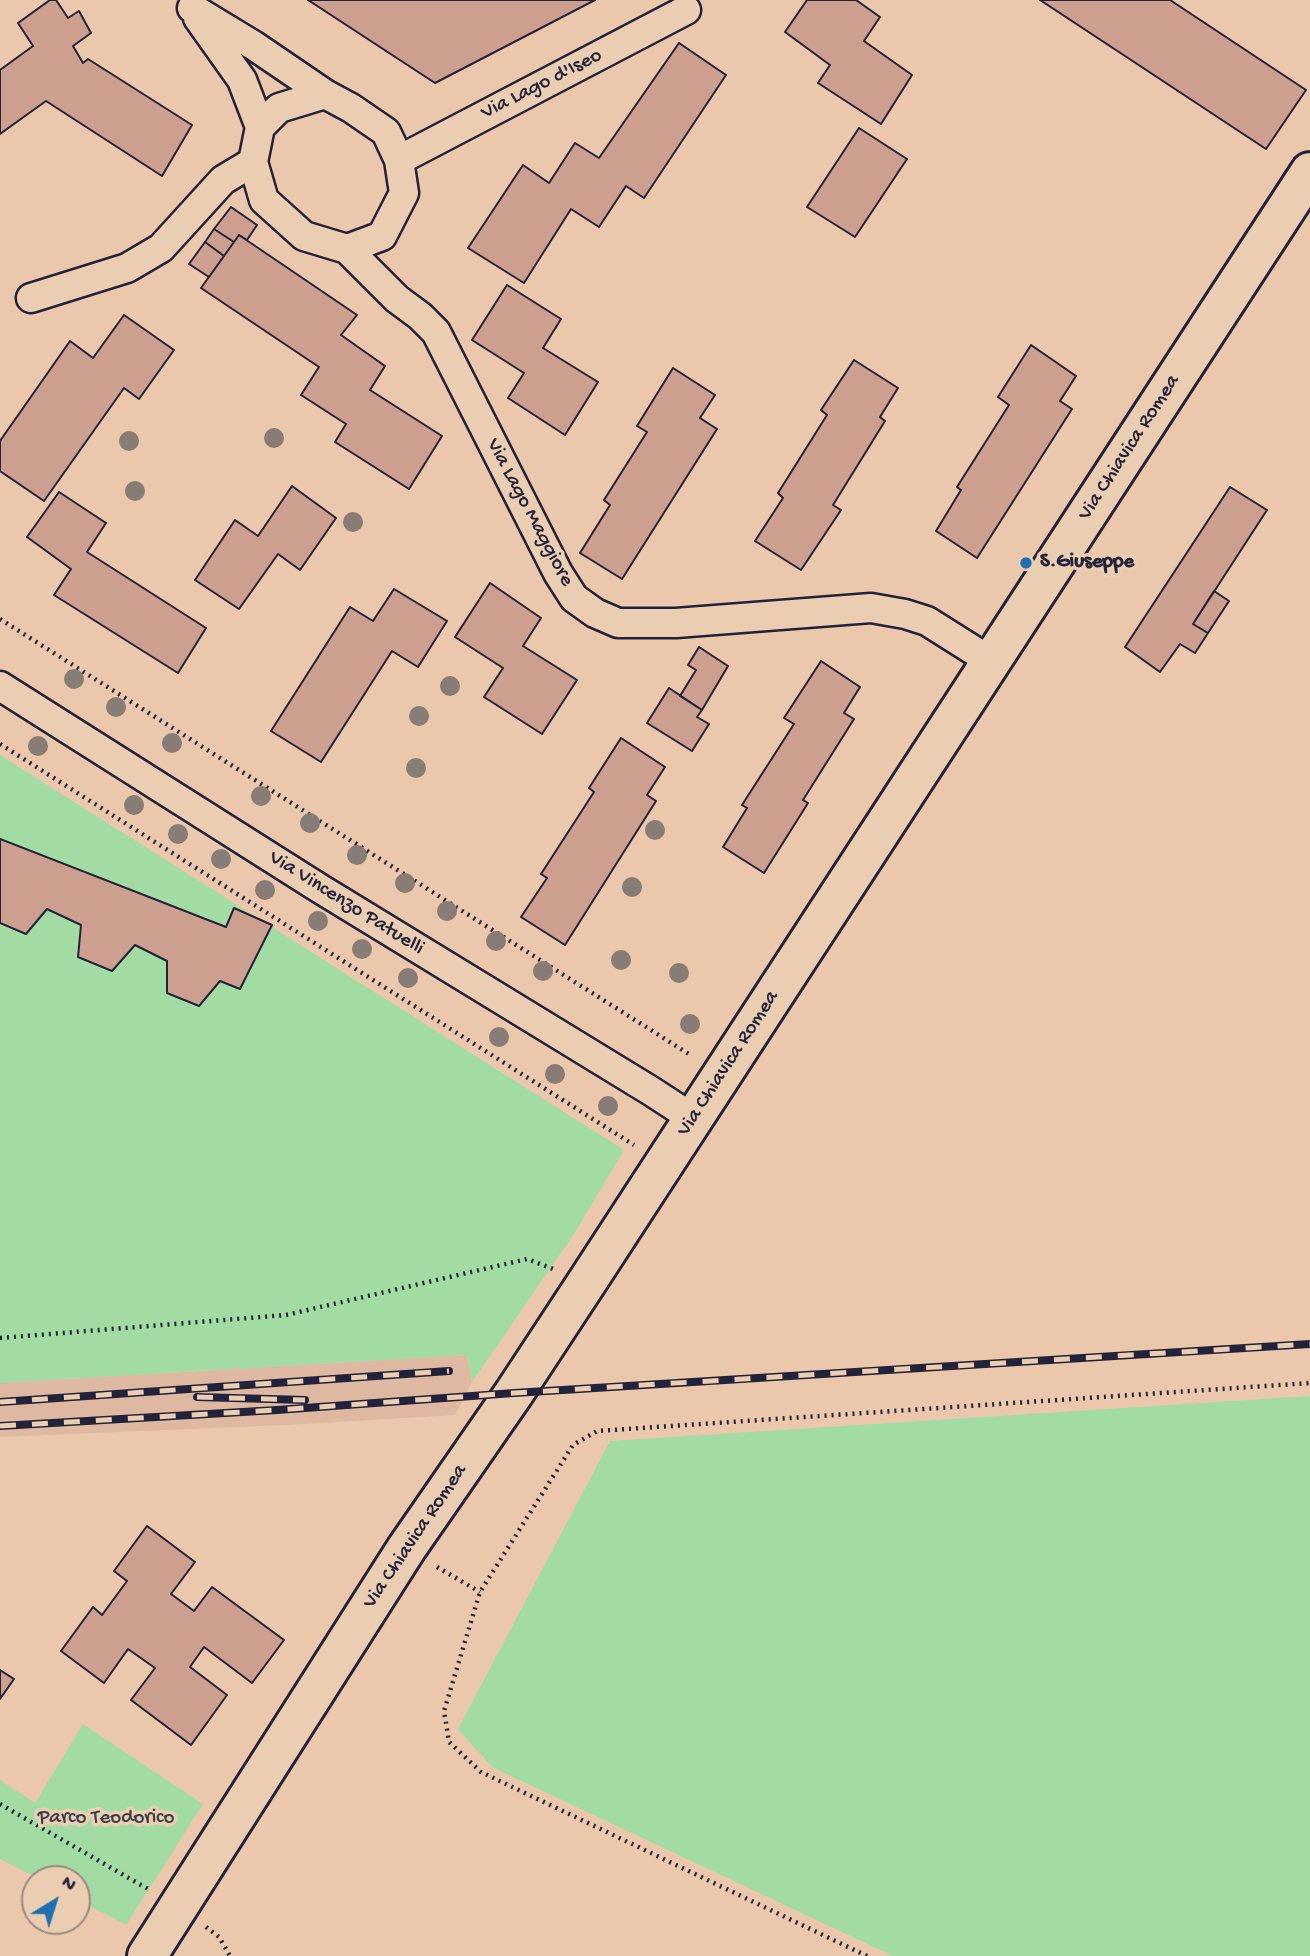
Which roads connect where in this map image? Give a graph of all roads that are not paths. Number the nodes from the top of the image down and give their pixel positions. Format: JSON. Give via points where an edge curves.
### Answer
{"nodes":[{"id":1,"x":187,"y":4,"type":"edge"},
{"id":2,"x":686,"y":10,"type":"dead end"},
{"id":3,"x":326,"y":94,"type":"junction"},
{"id":4,"x":260,"y":127,"type":"junction"},
{"id":5,"x":399,"y":160,"type":"junction"},
{"id":6,"x":253,"y":162,"type":"junction"},
{"id":7,"x":1310,"y":172,"type":"edge"},
{"id":8,"x":347,"y":249,"type":"junction"},
{"id":9,"x":31,"y":298,"type":"dead end"},
{"id":10,"x":992,"y":662,"type":"junction"},
{"id":11,"x":0,"y":686,"type":"edge"},
{"id":12,"x":694,"y":1119,"type":"junction"},
{"id":13,"x":148,"y":1956,"type":"edge"}],
"edges":[{"from":1,"to":3,"type":"street"},
{"from":1,"to":4,"type":"street","via":[[242,80]]},
{"from":2,"to":5,"type":"street","name":"Via Lago d'Iseo"},
{"from":3,"to":4,"type":"street","via":[[279,108]]},
{"from":3,"to":5,"type":"street","via":[[386,132]]},
{"from":4,"to":6,"type":"street"},
{"from":5,"to":8,"type":"street","via":[[404,194],[382,236]]},
{"from":6,"to":8,"type":"street","via":[[264,200],[304,236]]},
{"from":6,"to":9,"type":"street","via":[[223,180],[160,248],[127,268]]},
{"from":7,"to":10,"type":"street","name":"Via Chiavica Romea"},
{"from":8,"to":10,"type":"street","name":"Via Lago Maggiore","via":[[436,332],[558,573],[574,598],[595,613],[618,623],[676,623],[871,608],[927,621]]},
{"from":10,"to":12,"type":"street","name":"Via Chiavica Romea"},
{"from":11,"to":12,"type":"street","name":"Via Vincenzo Patuelli"},
{"from":12,"to":13,"type":"street","name":"Via Chiavica Romea","via":[[406,1549]]}]}
